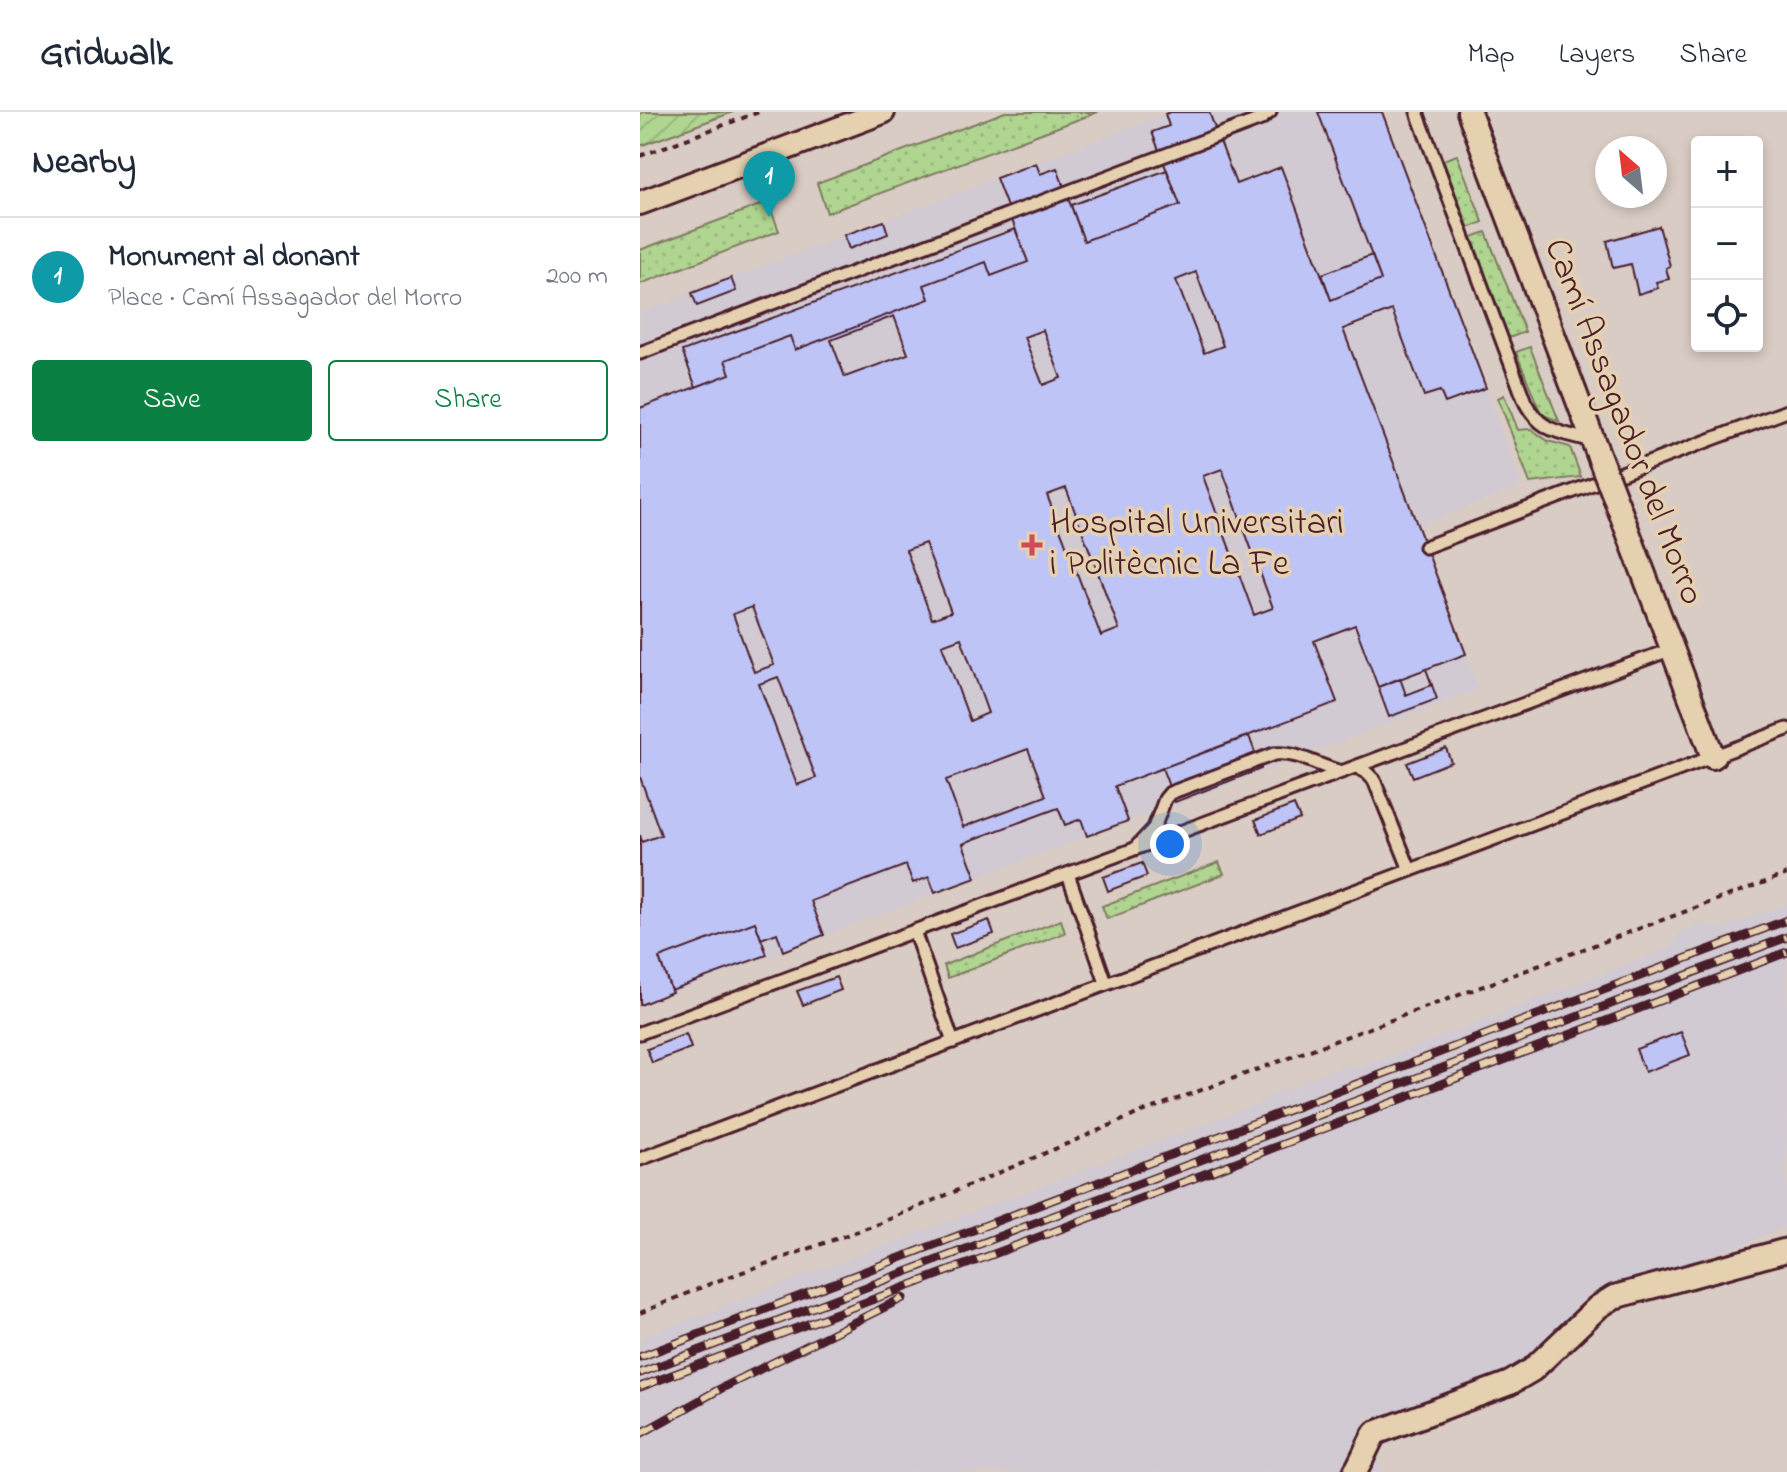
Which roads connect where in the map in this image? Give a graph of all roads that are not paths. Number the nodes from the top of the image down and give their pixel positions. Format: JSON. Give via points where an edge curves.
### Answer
{"nodes":[{"id":1,"x":883,"y":112,"type":"edge"},
{"id":2,"x":1279,"y":112,"type":"edge"},
{"id":3,"x":1417,"y":112,"type":"edge"},
{"id":4,"x":1469,"y":112,"type":"edge"},
{"id":5,"x":1266,"y":116,"type":"edge"},
{"id":6,"x":640,"y":203,"type":"edge"},
{"id":7,"x":640,"y":353,"type":"edge"},
{"id":8,"x":1787,"y":411,"type":"edge"},
{"id":9,"x":1597,"y":450,"type":"junction"},
{"id":10,"x":1425,"y":547,"type":"dead end"},
{"id":11,"x":1672,"y":649,"type":"junction"},
{"id":12,"x":1787,"y":729,"type":"edge"},
{"id":13,"x":1713,"y":757,"type":"junction"},
{"id":14,"x":1357,"y":767,"type":"junction"},
{"id":15,"x":1342,"y":772,"type":"junction"},
{"id":16,"x":1134,"y":849,"type":"junction"},
{"id":17,"x":1410,"y":870,"type":"junction"},
{"id":18,"x":1068,"y":874,"type":"junction"},
{"id":19,"x":914,"y":931,"type":"junction"},
{"id":20,"x":1106,"y":983,"type":"junction"},
{"id":21,"x":640,"y":1033,"type":"edge"},
{"id":22,"x":953,"y":1042,"type":"junction"},
{"id":23,"x":640,"y":1159,"type":"edge"},
{"id":24,"x":1787,"y":1250,"type":"edge"},
{"id":25,"x":1355,"y":1472,"type":"edge"}],
"edges":[{"from":1,"to":6,"type":"street"},
{"from":2,"to":5,"type":"lane"},
{"from":3,"to":9,"type":"lane","via":[[1532,416]]},
{"from":4,"to":9,"type":"street","name":"Camí Assagador del Morro"},
{"from":5,"to":7,"type":"lane"},
{"from":8,"to":10,"type":"lane"},
{"from":9,"to":11,"type":"street","name":"Camí Assagador del Morro","bridge":true},
{"from":11,"to":13,"type":"street","name":"Camí Assagador del Morro"},
{"from":11,"to":14,"type":"lane"},
{"from":12,"to":13,"type":"lane"},
{"from":13,"to":17,"type":"lane"},
{"from":14,"to":15,"type":"lane"},
{"from":14,"to":17,"type":"lane","via":[[1374,780]]},
{"from":15,"to":16,"type":"lane"},
{"from":15,"to":16,"type":"lane","via":[[1298,755],[1274,754],[1170,793],[1154,828]]},
{"from":16,"to":18,"type":"lane"},
{"from":17,"to":20,"type":"lane"},
{"from":18,"to":19,"type":"lane"},
{"from":18,"to":20,"type":"lane"},
{"from":19,"to":21,"type":"lane"},
{"from":19,"to":22,"type":"lane"},
{"from":20,"to":22,"type":"lane"},
{"from":22,"to":23,"type":"lane"},
{"from":24,"to":25,"type":"street","via":[[1614,1297],[1532,1370],[1510,1383],[1375,1433]]}]}
